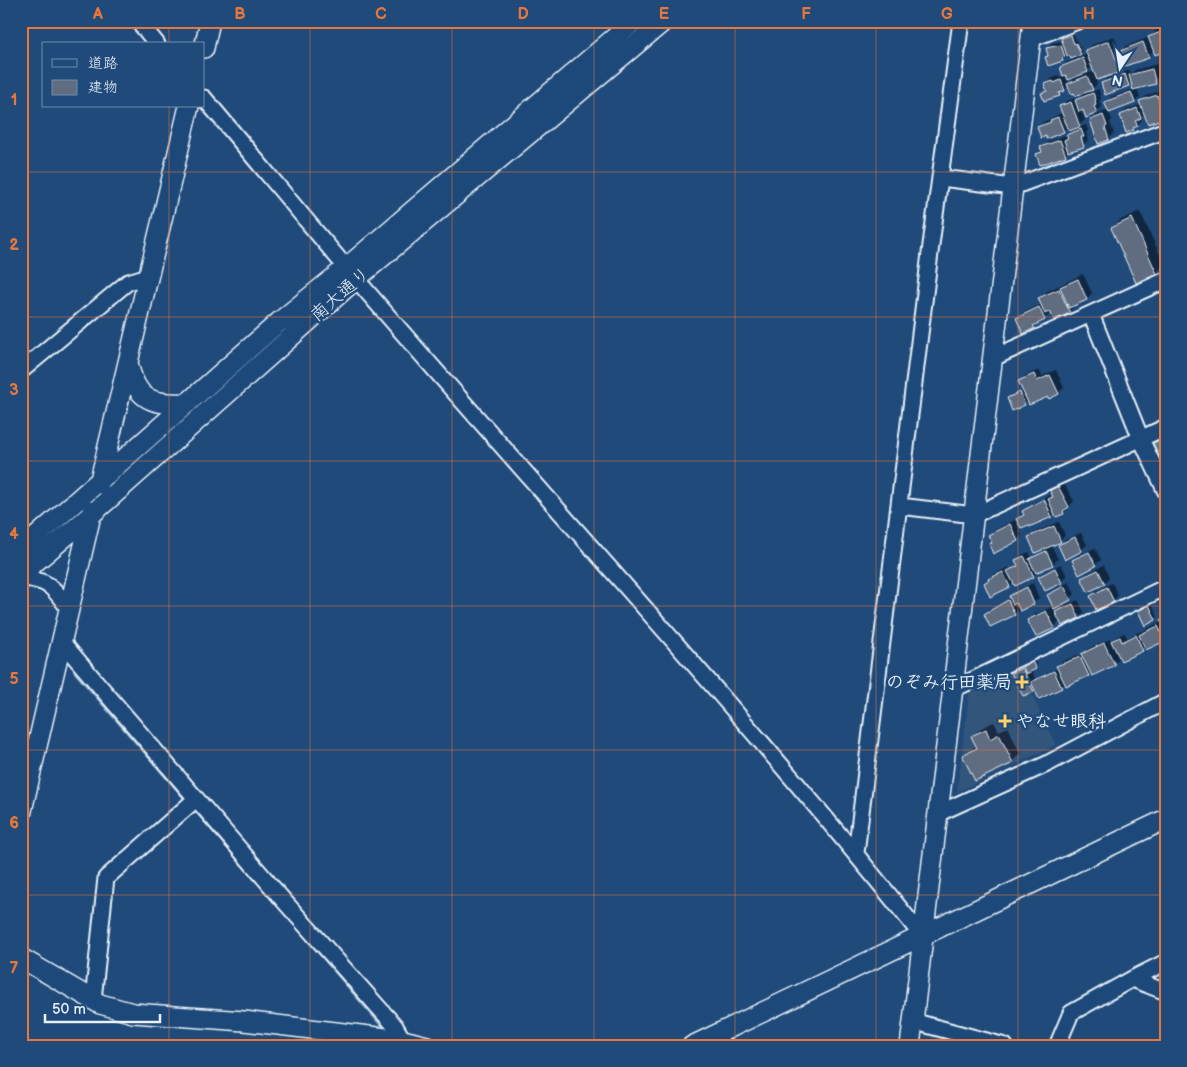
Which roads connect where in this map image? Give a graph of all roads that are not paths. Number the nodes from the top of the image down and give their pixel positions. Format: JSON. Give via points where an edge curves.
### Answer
{"nodes":[{"id":1,"x":138,"y":21,"type":"edge"},
{"id":2,"x":210,"y":21,"type":"edge"},
{"id":3,"x":634,"y":21,"type":"edge"},
{"id":4,"x":664,"y":21,"type":"edge"},
{"id":5,"x":962,"y":21,"type":"edge"},
{"id":6,"x":1078,"y":21,"type":"edge"},
{"id":7,"x":1032,"y":30,"type":"edge"},
{"id":8,"x":155,"y":42,"type":"edge"},
{"id":9,"x":205,"y":44,"type":"edge"},
{"id":10,"x":205,"y":99,"type":"edge"},
{"id":11,"x":189,"y":108,"type":"edge"},
{"id":12,"x":1166,"y":130,"type":"edge"},
{"id":13,"x":941,"y":178,"type":"junction"},
{"id":14,"x":1013,"y":187,"type":"junction"},
{"id":15,"x":351,"y":273,"type":"junction"},
{"id":16,"x":148,"y":276,"type":"junction"},
{"id":17,"x":1166,"y":280,"type":"edge"},
{"id":18,"x":1091,"y":314,"type":"junction"},
{"id":19,"x":992,"y":358,"type":"junction"},
{"id":20,"x":127,"y":362,"type":"junction"},
{"id":21,"x":21,"y":371,"type":"edge"},
{"id":22,"x":188,"y":403,"type":"junction"},
{"id":23,"x":1166,"y":428,"type":"edge"},
{"id":24,"x":1141,"y":439,"type":"junction"},
{"id":25,"x":99,"y":481,"type":"junction"},
{"id":26,"x":1166,"y":492,"type":"edge"},
{"id":27,"x":900,"y":506,"type":"junction"},
{"id":28,"x":92,"y":514,"type":"junction"},
{"id":29,"x":974,"y":515,"type":"junction"},
{"id":30,"x":21,"y":550,"type":"edge"},
{"id":31,"x":21,"y":574,"type":"edge"},
{"id":32,"x":21,"y":578,"type":"edge"},
{"id":33,"x":1166,"y":587,"type":"edge"},
{"id":34,"x":69,"y":608,"type":"junction"},
{"id":35,"x":61,"y":641,"type":"junction"},
{"id":36,"x":952,"y":690,"type":"junction"},
{"id":37,"x":1166,"y":701,"type":"edge"},
{"id":38,"x":196,"y":798,"type":"junction"},
{"id":39,"x":937,"y":814,"type":"junction"},
{"id":40,"x":21,"y":815,"type":"edge"},
{"id":41,"x":1166,"y":819,"type":"edge"},
{"id":42,"x":856,"y":853,"type":"junction"},
{"id":43,"x":922,"y":936,"type":"junction"},
{"id":44,"x":21,"y":958,"type":"edge"},
{"id":45,"x":1166,"y":962,"type":"edge"},
{"id":46,"x":1132,"y":979,"type":"junction"},
{"id":47,"x":1166,"y":992,"type":"edge"},
{"id":48,"x":93,"y":1000,"type":"junction"},
{"id":49,"x":912,"y":1021,"type":"junction"},
{"id":50,"x":403,"y":1040,"type":"junction"},
{"id":51,"x":427,"y":1046,"type":"edge"},
{"id":52,"x":692,"y":1046,"type":"edge"},
{"id":53,"x":910,"y":1046,"type":"edge"},
{"id":54,"x":1005,"y":1046,"type":"edge"},
{"id":55,"x":1057,"y":1046,"type":"edge"}],
"edges":[{"from":1,"to":8,"type":"street"},
{"from":2,"to":9,"type":"street"},
{"from":3,"to":15,"type":"street","name":"南大通り"},
{"from":4,"to":15,"type":"street","name":"南大通り"},
{"from":5,"to":13,"type":"street"},
{"from":6,"to":7,"type":"street"},
{"from":7,"to":14,"type":"street"},
{"from":10,"to":15,"type":"street"},
{"from":11,"to":16,"type":"street"},
{"from":12,"to":14,"type":"street"},
{"from":13,"to":14,"type":"street"},
{"from":13,"to":27,"type":"street"},
{"from":14,"to":19,"type":"street"},
{"from":15,"to":22,"type":"street","name":"南大通り","via":[[279,322]]},
{"from":15,"to":28,"type":"street","name":"南大通り"},
{"from":15,"to":42,"type":"street"},
{"from":16,"to":20,"type":"street"},
{"from":16,"to":21,"type":"street","via":[[128,282]]},
{"from":17,"to":18,"type":"street"},
{"from":18,"to":19,"type":"street"},
{"from":18,"to":24,"type":"street"},
{"from":19,"to":29,"type":"street"},
{"from":20,"to":22,"type":"street","via":[[132,381],[140,393],[154,402]]},
{"from":20,"to":25,"type":"street"},
{"from":22,"to":25,"type":"street","name":"南大通り"},
{"from":23,"to":24,"type":"street"},
{"from":24,"to":26,"type":"street"},
{"from":24,"to":29,"type":"street"},
{"from":25,"to":28,"type":"street"},
{"from":25,"to":30,"type":"street","name":"南大通り"},
{"from":27,"to":29,"type":"street"},
{"from":27,"to":42,"type":"street"},
{"from":28,"to":31,"type":"street","name":"南大通り"},
{"from":28,"to":34,"type":"street"},
{"from":29,"to":36,"type":"street"},
{"from":32,"to":34,"type":"street","via":[[44,582]]},
{"from":33,"to":36,"type":"street"},
{"from":34,"to":35,"type":"street"},
{"from":35,"to":38,"type":"street"},
{"from":35,"to":40,"type":"street"},
{"from":36,"to":39,"type":"street"},
{"from":37,"to":39,"type":"street","via":[[1047,764]]},
{"from":38,"to":48,"type":"street","via":[[106,878]]},
{"from":38,"to":50,"type":"street","via":[[395,1026]]},
{"from":39,"to":43,"type":"street"},
{"from":41,"to":43,"type":"street"},
{"from":42,"to":43,"type":"street"},
{"from":43,"to":49,"type":"street"},
{"from":43,"to":52,"type":"street"},
{"from":44,"to":48,"type":"street"},
{"from":45,"to":46,"type":"street"},
{"from":46,"to":47,"type":"street"},
{"from":46,"to":55,"type":"street","via":[[1071,1013]]},
{"from":48,"to":50,"type":"street","via":[[133,1013],[244,1021]]},
{"from":49,"to":53,"type":"street"},
{"from":49,"to":54,"type":"street"},
{"from":50,"to":51,"type":"street"}]}
